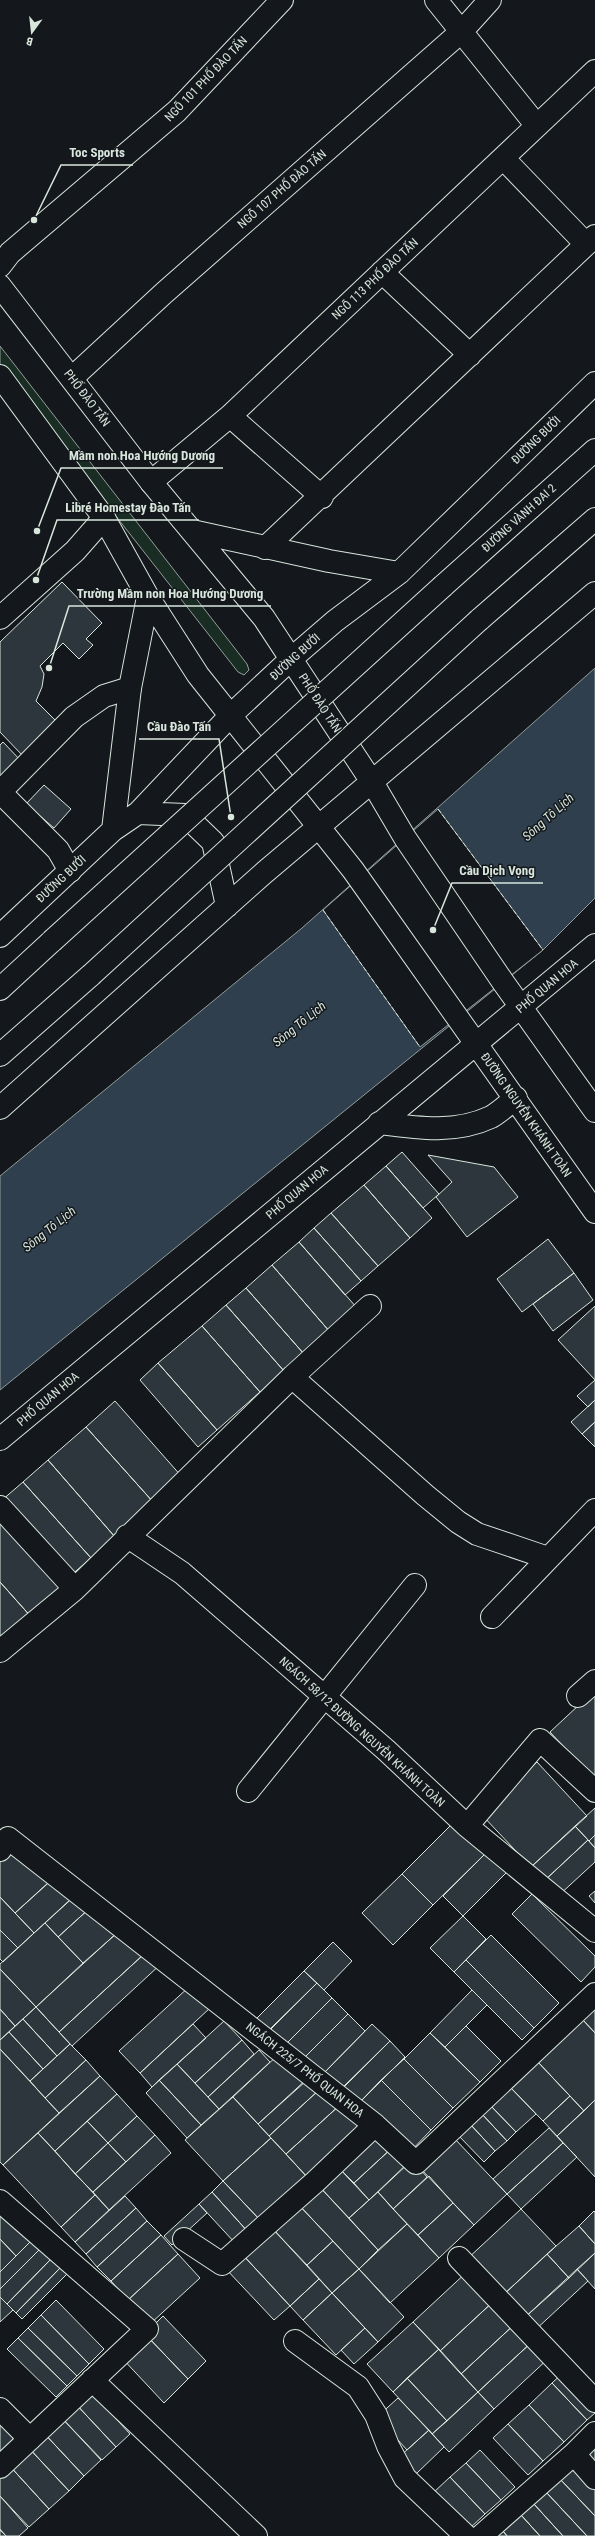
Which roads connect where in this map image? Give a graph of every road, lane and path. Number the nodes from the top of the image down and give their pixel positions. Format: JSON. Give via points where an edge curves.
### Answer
{"nodes":[{"id":1,"x":282,"y":0,"type":"edge"},
{"id":2,"x":436,"y":0,"type":"edge"},
{"id":3,"x":490,"y":0,"type":"edge"},
{"id":4,"x":462,"y":31,"type":"junction"},
{"id":5,"x":595,"y":71,"type":"edge"},
{"id":6,"x":537,"y":126,"type":"junction"},
{"id":7,"x":503,"y":158,"type":"junction"},
{"id":8,"x":590,"y":240,"type":"edge"},
{"id":9,"x":0,"y":266,"type":"edge"},
{"id":10,"x":382,"y":272,"type":"junction"},
{"id":11,"x":0,"y":286,"type":"edge"},
{"id":12,"x":470,"y":355,"type":"junction"},
{"id":13,"x":0,"y":376,"type":"edge"},
{"id":14,"x":72,"y":378,"type":"junction"},
{"id":15,"x":595,"y":383,"type":"edge"},
{"id":16,"x":230,"y":416,"type":"junction"},
{"id":17,"x":595,"y":450,"type":"edge"},
{"id":18,"x":151,"y":482,"type":"junction"},
{"id":19,"x":322,"y":497,"type":"junction"},
{"id":20,"x":104,"y":518,"type":"junction"},
{"id":21,"x":595,"y":519,"type":"edge"},
{"id":22,"x":192,"y":531,"type":"junction"},
{"id":23,"x":266,"y":548,"type":"junction"},
{"id":24,"x":399,"y":573,"type":"junction"},
{"id":25,"x":595,"y":593,"type":"edge"},
{"id":26,"x":148,"y":597,"type":"junction"},
{"id":27,"x":0,"y":618,"type":"edge"},
{"id":28,"x":291,"y":659,"type":"junction"},
{"id":29,"x":130,"y":688,"type":"junction"},
{"id":30,"x":231,"y":715,"type":"junction"},
{"id":31,"x":372,"y":782,"type":"junction"},
{"id":32,"x":138,"y":813,"type":"junction"},
{"id":33,"x":318,"y":826,"type":"junction"},
{"id":34,"x":113,"y":830,"type":"junction"},
{"id":35,"x":70,"y":871,"type":"junction"},
{"id":36,"x":227,"y":906,"type":"junction"},
{"id":37,"x":0,"y":936,"type":"edge"},
{"id":38,"x":595,"y":945,"type":"edge"},
{"id":39,"x":0,"y":989,"type":"edge"},
{"id":40,"x":522,"y":1008,"type":"junction"},
{"id":41,"x":476,"y":1044,"type":"junction"},
{"id":42,"x":0,"y":1055,"type":"edge"},
{"id":43,"x":516,"y":1098,"type":"junction"},
{"id":44,"x":0,"y":1108,"type":"edge"},
{"id":45,"x":595,"y":1111,"type":"edge"},
{"id":46,"x":379,"y":1123,"type":"junction"},
{"id":47,"x":595,"y":1212,"type":"edge"},
{"id":48,"x":370,"y":1306,"type":"dead end"},
{"id":49,"x":292,"y":1377,"type":"junction"},
{"id":50,"x":0,"y":1439,"type":"edge"},
{"id":51,"x":0,"y":1507,"type":"edge"},
{"id":52,"x":595,"y":1510,"type":"edge"},
{"id":53,"x":127,"y":1536,"type":"junction"},
{"id":54,"x":548,"y":1558,"type":"junction"},
{"id":55,"x":415,"y":1586,"type":"dead end"},
{"id":56,"x":75,"y":1589,"type":"junction"},
{"id":57,"x":492,"y":1618,"type":"dead end"},
{"id":58,"x":0,"y":1651,"type":"edge"},
{"id":59,"x":595,"y":1681,"type":"edge"},
{"id":60,"x":578,"y":1696,"type":"dead end"},
{"id":61,"x":325,"y":1697,"type":"junction"},
{"id":62,"x":248,"y":1791,"type":"dead end"},
{"id":63,"x":595,"y":1791,"type":"edge"},
{"id":64,"x":467,"y":1826,"type":"junction"},
{"id":65,"x":0,"y":1850,"type":"edge"},
{"id":66,"x":595,"y":1931,"type":"edge"},
{"id":67,"x":595,"y":1994,"type":"edge"},
{"id":68,"x":375,"y":2125,"type":"junction"},
{"id":69,"x":0,"y":2201,"type":"edge"},
{"id":70,"x":184,"y":2239,"type":"dead end"},
{"id":71,"x":459,"y":2258,"type":"dead end"},
{"id":72,"x":295,"y":2341,"type":"dead end"},
{"id":73,"x":92,"y":2380,"type":"junction"},
{"id":74,"x":595,"y":2401,"type":"edge"},
{"id":75,"x":0,"y":2408,"type":"edge"},
{"id":76,"x":595,"y":2433,"type":"edge"},
{"id":77,"x":30,"y":2438,"type":"junction"},
{"id":78,"x":574,"y":2454,"type":"junction"},
{"id":79,"x":0,"y":2468,"type":"edge"},
{"id":80,"x":595,"y":2478,"type":"edge"},
{"id":81,"x":256,"y":2536,"type":"edge"},
{"id":82,"x":466,"y":2536,"type":"edge"},
{"id":83,"x":481,"y":2536,"type":"edge"}],
"edges":[{"from":1,"to":9,"type":"main road","name":"NGÕ 101 PHỐ ĐÀO TẤN","via":[[177,111],[10,253]]},
{"from":2,"to":4,"type":"main road"},
{"from":3,"to":4,"type":"main road","name":"NGÕ 107 PHỐ ĐÀO TẤN"},
{"from":4,"to":6,"type":"main road"},
{"from":4,"to":14,"type":"main road","name":"NGÕ 107 PHỐ ĐÀO TẤN","via":[[164,293]]},
{"from":5,"to":6,"type":"main road","name":"NGÕ 113 PHỐ ĐÀO TẤN"},
{"from":6,"to":7,"type":"main road","name":"NGÕ 113 PHỐ ĐÀO TẤN"},
{"from":7,"to":8,"type":"main road"},
{"from":7,"to":10,"type":"main road","name":"NGÕ 113 PHỐ ĐÀO TẤN"},
{"from":8,"to":12,"type":"main road"},
{"from":10,"to":12,"type":"main road"},
{"from":10,"to":16,"type":"main road","name":"NGÕ 113 PHỐ ĐÀO TẤN"},
{"from":11,"to":14,"type":"main road","name":"PHỐ ĐÀO TẤN"},
{"from":12,"to":19,"type":"main road"},
{"from":13,"to":20,"type":"main road"},
{"from":14,"to":18,"type":"main road","name":"PHỐ ĐÀO TẤN"},
{"from":15,"to":24,"type":"main road","name":"ĐƯỜNG BƯỞI"},
{"from":16,"to":18,"type":"main road","name":"NGÕ 113 PHỐ ĐÀO TẤN"},
{"from":16,"to":19,"type":"main road"},
{"from":17,"to":39,"type":"main road","name":"ĐƯỜNG VÀNH ĐAI 2","bridge":true},
{"from":18,"to":22,"type":"main road","name":"PHỐ ĐÀO TẤN"},
{"from":19,"to":23,"type":"main road"},
{"from":20,"to":26,"type":"main road"},
{"from":20,"to":27,"type":"main road","via":[[75,551]]},
{"from":21,"to":42,"type":"main road","bridge":true,"via":[[479,620]]},
{"from":22,"to":23,"type":"main road"},
{"from":22,"to":28,"type":"main road","name":"PHỐ ĐÀO TẤN","via":[[264,618]]},
{"from":23,"to":24,"type":"main road"},
{"from":24,"to":28,"type":"main road","name":"ĐƯỜNG BƯỞI"},
{"from":25,"to":31,"type":"main road"},
{"from":26,"to":29,"type":"main road"},
{"from":26,"to":30,"type":"main road","via":[[198,675]]},
{"from":28,"to":30,"type":"main road","name":"ĐƯỜNG BƯỞI"},
{"from":28,"to":31,"type":"main road","name":"PHỐ ĐÀO TẤN"},
{"from":29,"to":34,"type":"main road"},
{"from":29,"to":35,"type":"main road","via":[[104,696],[74,717],[0,792],[58,850]]},
{"from":30,"to":32,"type":"main road","name":"ĐƯỜNG BƯỞI"},
{"from":30,"to":33,"type":"main road"},
{"from":31,"to":33,"type":"main road"},
{"from":31,"to":40,"type":"main road","via":[[406,838]]},
{"from":32,"to":34,"type":"main road","name":"ĐƯỜNG BƯỞI"},
{"from":32,"to":36,"type":"main road","via":[[185,815],[213,842]]},
{"from":33,"to":36,"type":"main road"},
{"from":33,"to":41,"type":"main road","name":"ĐƯỜNG NGUYỄN KHÁNH TOÀN","via":[[359,879]]},
{"from":34,"to":35,"type":"main road","name":"ĐƯỜNG BƯỞI"},
{"from":35,"to":37,"type":"main road","name":"ĐƯỜNG BƯỞI"},
{"from":36,"to":44,"type":"main road"},
{"from":38,"to":40,"type":"main road","name":"PHỐ QUAN HOA"},
{"from":40,"to":41,"type":"main road","name":"PHỐ QUAN HOA"},
{"from":40,"to":45,"type":"main road"},
{"from":41,"to":43,"type":"main road","name":"ĐƯỜNG NGUYỄN KHÁNH TOÀN"},
{"from":41,"to":46,"type":"main road","name":"PHỐ QUAN HOA"},
{"from":43,"to":46,"type":"main road","via":[[492,1116],[468,1125],[446,1129]]},
{"from":43,"to":47,"type":"main road","name":"ĐƯỜNG NGUYỄN KHÁNH TOÀN"},
{"from":46,"to":50,"type":"main road","name":"PHỐ QUAN HOA"},
{"from":48,"to":49,"type":"main road"},
{"from":49,"to":53,"type":"main road"},
{"from":49,"to":54,"type":"main road","via":[[425,1496],[458,1522],[477,1534]]},
{"from":51,"to":56,"type":"main road"},
{"from":52,"to":54,"type":"main road"},
{"from":53,"to":56,"type":"main road"},
{"from":53,"to":61,"type":"main road","name":"NGÁCH 58/12 ĐƯỜNG NGUYỄN KHÁNH TOÀN","via":[[182,1573]]},
{"from":54,"to":57,"type":"main road"},
{"from":55,"to":61,"type":"main road"},
{"from":56,"to":58,"type":"main road"},
{"from":59,"to":60,"type":"main road"},
{"from":61,"to":62,"type":"main road"},
{"from":61,"to":64,"type":"main road","name":"NGÁCH 58/12 ĐƯỜNG NGUYỄN KHÁNH TOÀN"},
{"from":63,"to":64,"type":"main road","via":[[540,1740]]},
{"from":64,"to":66,"type":"main road","name":"NGÁCH 58/12 ĐƯỜNG NGUYỄN KHÁNH TOÀN"},
{"from":65,"to":68,"type":"main road","name":"NGÁCH 225/7 PHỐ QUAN HOA","via":[[8,1838]]},
{"from":67,"to":68,"type":"main road","name":"NGÁCH 225/7 PHỐ QUAN HOA","via":[[416,2163]]},
{"from":68,"to":70,"type":"main road","via":[[222,2264]]},
{"from":69,"to":73,"type":"main road","via":[[147,2329]]},
{"from":71,"to":74,"type":"main road"},
{"from":72,"to":82,"type":"main road","via":[[358,2387],[376,2415],[388,2446],[405,2478]]},
{"from":73,"to":77,"type":"main road"},
{"from":73,"to":81,"type":"main road"},
{"from":75,"to":77,"type":"main road"},
{"from":76,"to":78,"type":"main road"},
{"from":77,"to":79,"type":"main road"},
{"from":78,"to":80,"type":"main road"},
{"from":78,"to":83,"type":"main road"}]}
